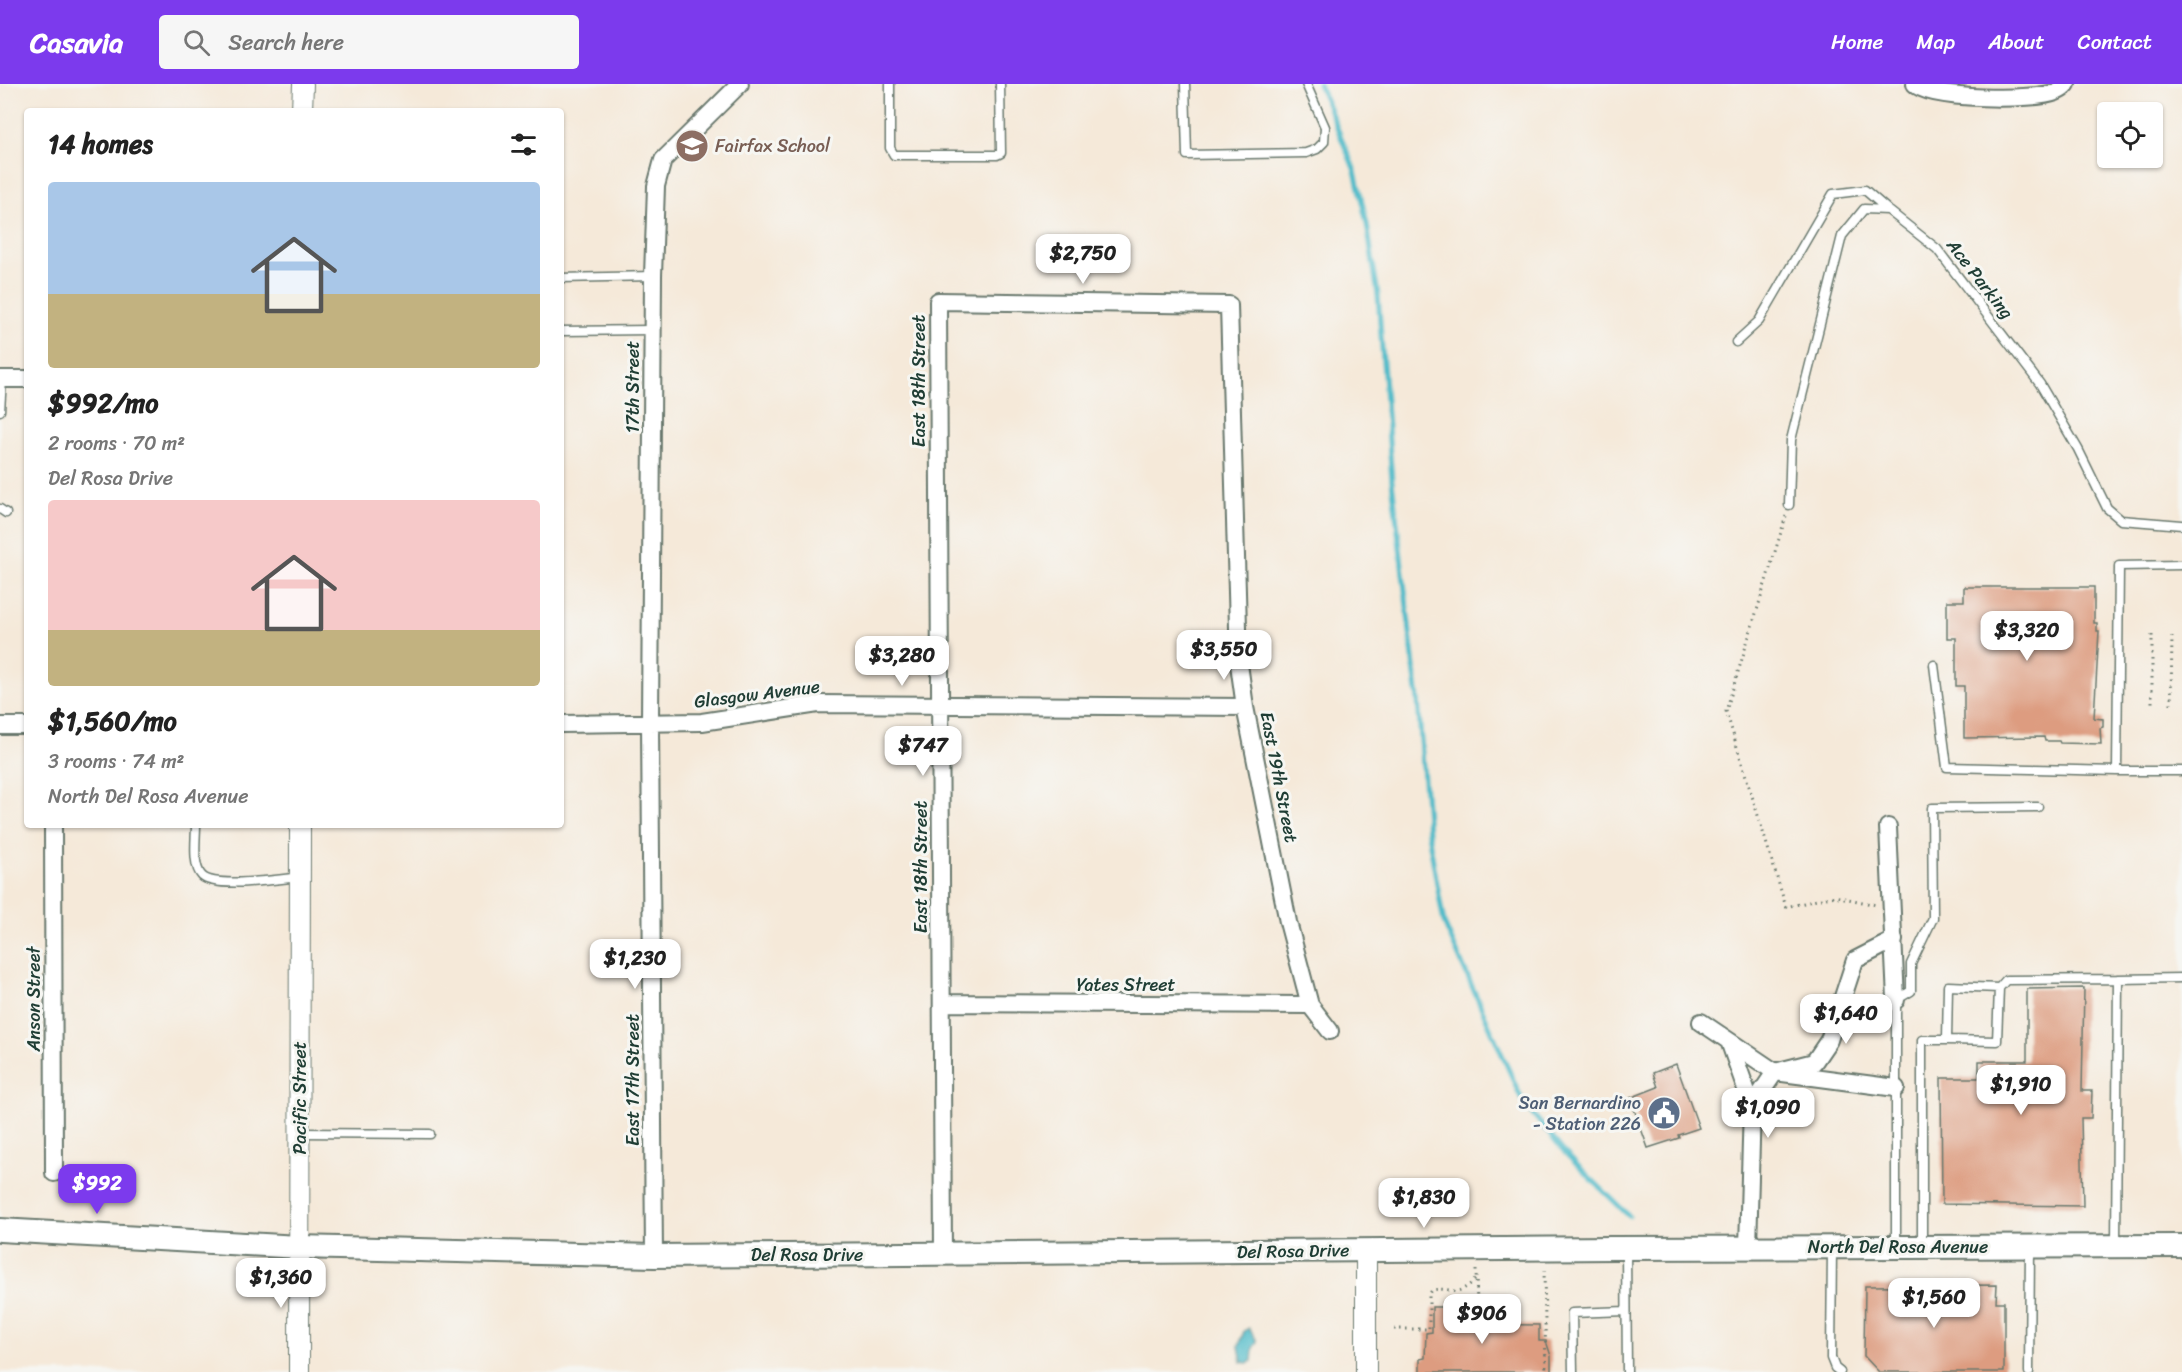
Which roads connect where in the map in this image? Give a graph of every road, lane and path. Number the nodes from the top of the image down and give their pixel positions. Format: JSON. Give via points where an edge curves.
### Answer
{"nodes":[{"id":1,"x":303,"y":84,"type":"edge"},
{"id":2,"x":740,"y":84,"type":"edge"},
{"id":3,"x":890,"y":84,"type":"edge"},
{"id":4,"x":1000,"y":84,"type":"edge"},
{"id":5,"x":1185,"y":84,"type":"edge"},
{"id":6,"x":1306,"y":84,"type":"edge"},
{"id":7,"x":1915,"y":84,"type":"edge"},
{"id":8,"x":2067,"y":84,"type":"edge"},
{"id":9,"x":302,"y":108,"type":"edge"},
{"id":10,"x":1888,"y":210,"type":"junction"},
{"id":11,"x":653,"y":276,"type":"junction"},
{"id":12,"x":564,"y":278,"type":"edge"},
{"id":13,"x":938,"y":301,"type":"joint"},
{"id":14,"x":652,"y":330,"type":"junction"},
{"id":15,"x":564,"y":331,"type":"edge"},
{"id":16,"x":1736,"y":342,"type":"dead end"},
{"id":17,"x":1,"y":379,"type":"edge"},
{"id":18,"x":24,"y":379,"type":"edge"},
{"id":19,"x":0,"y":411,"type":"edge"},
{"id":20,"x":1790,"y":505,"type":"joint"},
{"id":21,"x":2182,"y":525,"type":"edge"},
{"id":22,"x":2182,"y":565,"type":"edge"},
{"id":23,"x":2152,"y":635,"type":"dead end"},
{"id":24,"x":2172,"y":635,"type":"dead end"},
{"id":25,"x":1934,"y":665,"type":"dead end"},
{"id":26,"x":940,"y":704,"type":"junction"},
{"id":27,"x":2152,"y":704,"type":"dead end"},
{"id":28,"x":2171,"y":704,"type":"dead end"},
{"id":29,"x":1245,"y":707,"type":"junction"},
{"id":30,"x":650,"y":723,"type":"junction"},
{"id":31,"x":564,"y":724,"type":"edge"},
{"id":32,"x":0,"y":726,"type":"edge"},
{"id":33,"x":24,"y":726,"type":"edge"},
{"id":34,"x":2117,"y":771,"type":"junction"},
{"id":35,"x":2182,"y":771,"type":"edge"},
{"id":36,"x":2038,"y":807,"type":"dead end"},
{"id":37,"x":1888,"y":827,"type":"dead end"},
{"id":38,"x":53,"y":828,"type":"edge"},
{"id":39,"x":196,"y":828,"type":"edge"},
{"id":40,"x":300,"y":828,"type":"edge"},
{"id":41,"x":300,"y":877,"type":"junction"},
{"id":42,"x":1892,"y":909,"type":"junction"},
{"id":43,"x":1894,"y":940,"type":"junction"},
{"id":44,"x":2182,"y":978,"type":"edge"},
{"id":45,"x":2118,"y":979,"type":"junction"},
{"id":46,"x":1999,"y":987,"type":"junction"},
{"id":47,"x":1896,"y":1000,"type":"junction"},
{"id":48,"x":942,"y":1003,"type":"junction"},
{"id":49,"x":1310,"y":1005,"type":"junction"},
{"id":50,"x":1701,"y":1022,"type":"dead end"},
{"id":51,"x":1330,"y":1031,"type":"dead end"},
{"id":52,"x":1947,"y":1040,"type":"junction"},
{"id":53,"x":1729,"y":1041,"type":"junction"},
{"id":54,"x":1775,"y":1072,"type":"junction"},
{"id":55,"x":1896,"y":1088,"type":"junction"},
{"id":56,"x":1752,"y":1106,"type":"junction"},
{"id":57,"x":300,"y":1133,"type":"junction"},
{"id":58,"x":430,"y":1134,"type":"dead end"},
{"id":59,"x":54,"y":1173,"type":"dead end"},
{"id":60,"x":0,"y":1230,"type":"edge"},
{"id":61,"x":2182,"y":1246,"type":"edge"},
{"id":62,"x":299,"y":1247,"type":"junction"},
{"id":63,"x":1748,"y":1247,"type":"junction"},
{"id":64,"x":1832,"y":1247,"type":"junction"},
{"id":65,"x":1896,"y":1247,"type":"junction"},
{"id":66,"x":1922,"y":1247,"type":"junction"},
{"id":67,"x":2030,"y":1247,"type":"junction"},
{"id":68,"x":2116,"y":1247,"type":"junction"},
{"id":69,"x":1620,"y":1248,"type":"junction"},
{"id":70,"x":1366,"y":1250,"type":"junction"},
{"id":71,"x":943,"y":1254,"type":"junction"},
{"id":72,"x":654,"y":1256,"type":"junction"},
{"id":73,"x":1476,"y":1270,"type":"dead end"},
{"id":74,"x":1544,"y":1270,"type":"dead end"},
{"id":75,"x":1476,"y":1279,"type":"junction"},
{"id":76,"x":1477,"y":1307,"type":"dead end"},
{"id":77,"x":1626,"y":1311,"type":"junction"},
{"id":78,"x":1394,"y":1329,"type":"dead end"},
{"id":79,"x":299,"y":1372,"type":"edge"},
{"id":80,"x":1366,"y":1372,"type":"edge"},
{"id":81,"x":1546,"y":1372,"type":"edge"},
{"id":82,"x":1573,"y":1372,"type":"edge"},
{"id":83,"x":1627,"y":1372,"type":"edge"},
{"id":84,"x":1840,"y":1372,"type":"edge"},
{"id":85,"x":2029,"y":1372,"type":"edge"}],
"edges":[{"from":1,"to":9,"type":"street"},
{"from":2,"to":11,"type":"street","name":"17th Street","via":[[663,160],[656,186]]},
{"from":3,"to":4,"type":"lane","via":[[890,148],[894,155],[998,156]]},
{"from":5,"to":6,"type":"lane","via":[[1186,155],[1306,153],[1317,149],[1324,142],[1325,127]]},
{"from":7,"to":8,"type":"street","via":[[1920,90],[1988,97],[2055,93]]},
{"from":10,"to":16,"type":"lane","name":"Ace Parking","via":[[1865,190],[1833,194],[1759,321]]},
{"from":10,"to":20,"type":"lane","via":[[1864,209],[1842,236],[1791,440]]},
{"from":10,"to":21,"type":"lane","name":"Ace Parking","via":[[1937,249],[2040,384],[2107,508],[2121,520]]},
{"from":11,"to":12,"type":"lane"},
{"from":11,"to":14,"type":"street","name":"17th Street"},
{"from":13,"to":26,"type":"street","name":"East 18th Street"},
{"from":13,"to":29,"type":"street","name":"East 19th Street","via":[[1228,305],[1239,664]]},
{"from":14,"to":15,"type":"lane"},
{"from":14,"to":30,"type":"street","name":"17th Street"},
{"from":17,"to":18,"type":"street"},
{"from":17,"to":19,"type":"lane"},
{"from":20,"to":42,"type":"path","via":[[1726,711],[1786,907],[1835,896]]},
{"from":22,"to":34,"type":"lane","via":[[2119,566]]},
{"from":23,"to":27,"type":"path"},
{"from":24,"to":28,"type":"path"},
{"from":25,"to":34,"type":"lane","via":[[1947,768]]},
{"from":26,"to":29,"type":"street","name":"Glasgow Avenue"},
{"from":26,"to":30,"type":"street","name":"Glasgow Avenue","via":[[818,704],[702,722]]},
{"from":26,"to":48,"type":"street","name":"East 18th Street"},
{"from":29,"to":49,"type":"street","name":"East 19th Street","via":[[1288,922]]},
{"from":30,"to":31,"type":"street","name":"Glasgow Avenue"},
{"from":30,"to":72,"type":"street","name":"East 17th Street"},
{"from":32,"to":33,"type":"street"},
{"from":34,"to":35,"type":"lane"},
{"from":36,"to":47,"type":"lane","via":[[1932,807],[1933,918],[1911,964],[1911,991]]},
{"from":37,"to":42,"type":"street"},
{"from":38,"to":59,"type":"street","name":"Anson Street"},
{"from":39,"to":41,"type":"lane","via":[[197,866],[201,876],[209,880],[246,882]]},
{"from":40,"to":41,"type":"street","name":"Pacific Street"},
{"from":41,"to":57,"type":"street","name":"Pacific Street"},
{"from":42,"to":43,"type":"street"},
{"from":43,"to":47,"type":"street"},
{"from":43,"to":54,"type":"street","via":[[1855,960],[1829,1040],[1814,1062]]},
{"from":44,"to":45,"type":"lane"},
{"from":45,"to":46,"type":"lane","via":[[2006,980]]},
{"from":45,"to":68,"type":"lane"},
{"from":46,"to":52,"type":"lane","via":[[1997,1041]]},
{"from":46,"to":52,"type":"lane","via":[[1948,986]]},
{"from":47,"to":55,"type":"lane"},
{"from":48,"to":49,"type":"street","name":"Yates Street"},
{"from":48,"to":71,"type":"street","name":"East 18th Street"},
{"from":49,"to":51,"type":"street","name":"East 19th Street"},
{"from":50,"to":53,"type":"street"},
{"from":52,"to":66,"type":"lane","via":[[1922,1040]]},
{"from":53,"to":54,"type":"street"},
{"from":53,"to":56,"type":"street"},
{"from":54,"to":55,"type":"street"},
{"from":54,"to":56,"type":"street"},
{"from":55,"to":65,"type":"lane"},
{"from":56,"to":63,"type":"street"},
{"from":57,"to":58,"type":"lane"},
{"from":57,"to":62,"type":"street","name":"Pacific Street"},
{"from":60,"to":62,"type":"main road","name":"Del Rosa Drive"},
{"from":61,"to":68,"type":"main road","name":"North Del Rosa Avenue"},
{"from":62,"to":72,"type":"main road","name":"Del Rosa Drive"},
{"from":62,"to":79,"type":"street","name":"Pacific Street"},
{"from":63,"to":64,"type":"main road","name":"North Del Rosa Avenue"},
{"from":63,"to":69,"type":"main road","name":"North Del Rosa Avenue"},
{"from":64,"to":65,"type":"main road","name":"North Del Rosa Avenue"},
{"from":64,"to":84,"type":"lane","via":[[1831,1358]]},
{"from":65,"to":66,"type":"main road","name":"North Del Rosa Avenue"},
{"from":66,"to":67,"type":"main road","name":"North Del Rosa Avenue"},
{"from":67,"to":68,"type":"main road","name":"North Del Rosa Avenue"},
{"from":67,"to":85,"type":"lane"},
{"from":69,"to":70,"type":"main road","name":"Del Rosa Drive"},
{"from":69,"to":77,"type":"lane"},
{"from":70,"to":71,"type":"main road","name":"Del Rosa Drive"},
{"from":70,"to":80,"type":"street"},
{"from":71,"to":72,"type":"main road","name":"Del Rosa Drive"},
{"from":73,"to":75,"type":"path"},
{"from":74,"to":81,"type":"path"},
{"from":75,"to":76,"type":"path"},
{"from":75,"to":78,"type":"path","via":[[1465,1290],[1432,1290],[1429,1329]]},
{"from":77,"to":82,"type":"lane","via":[[1572,1312]]},
{"from":77,"to":83,"type":"lane"}]}
